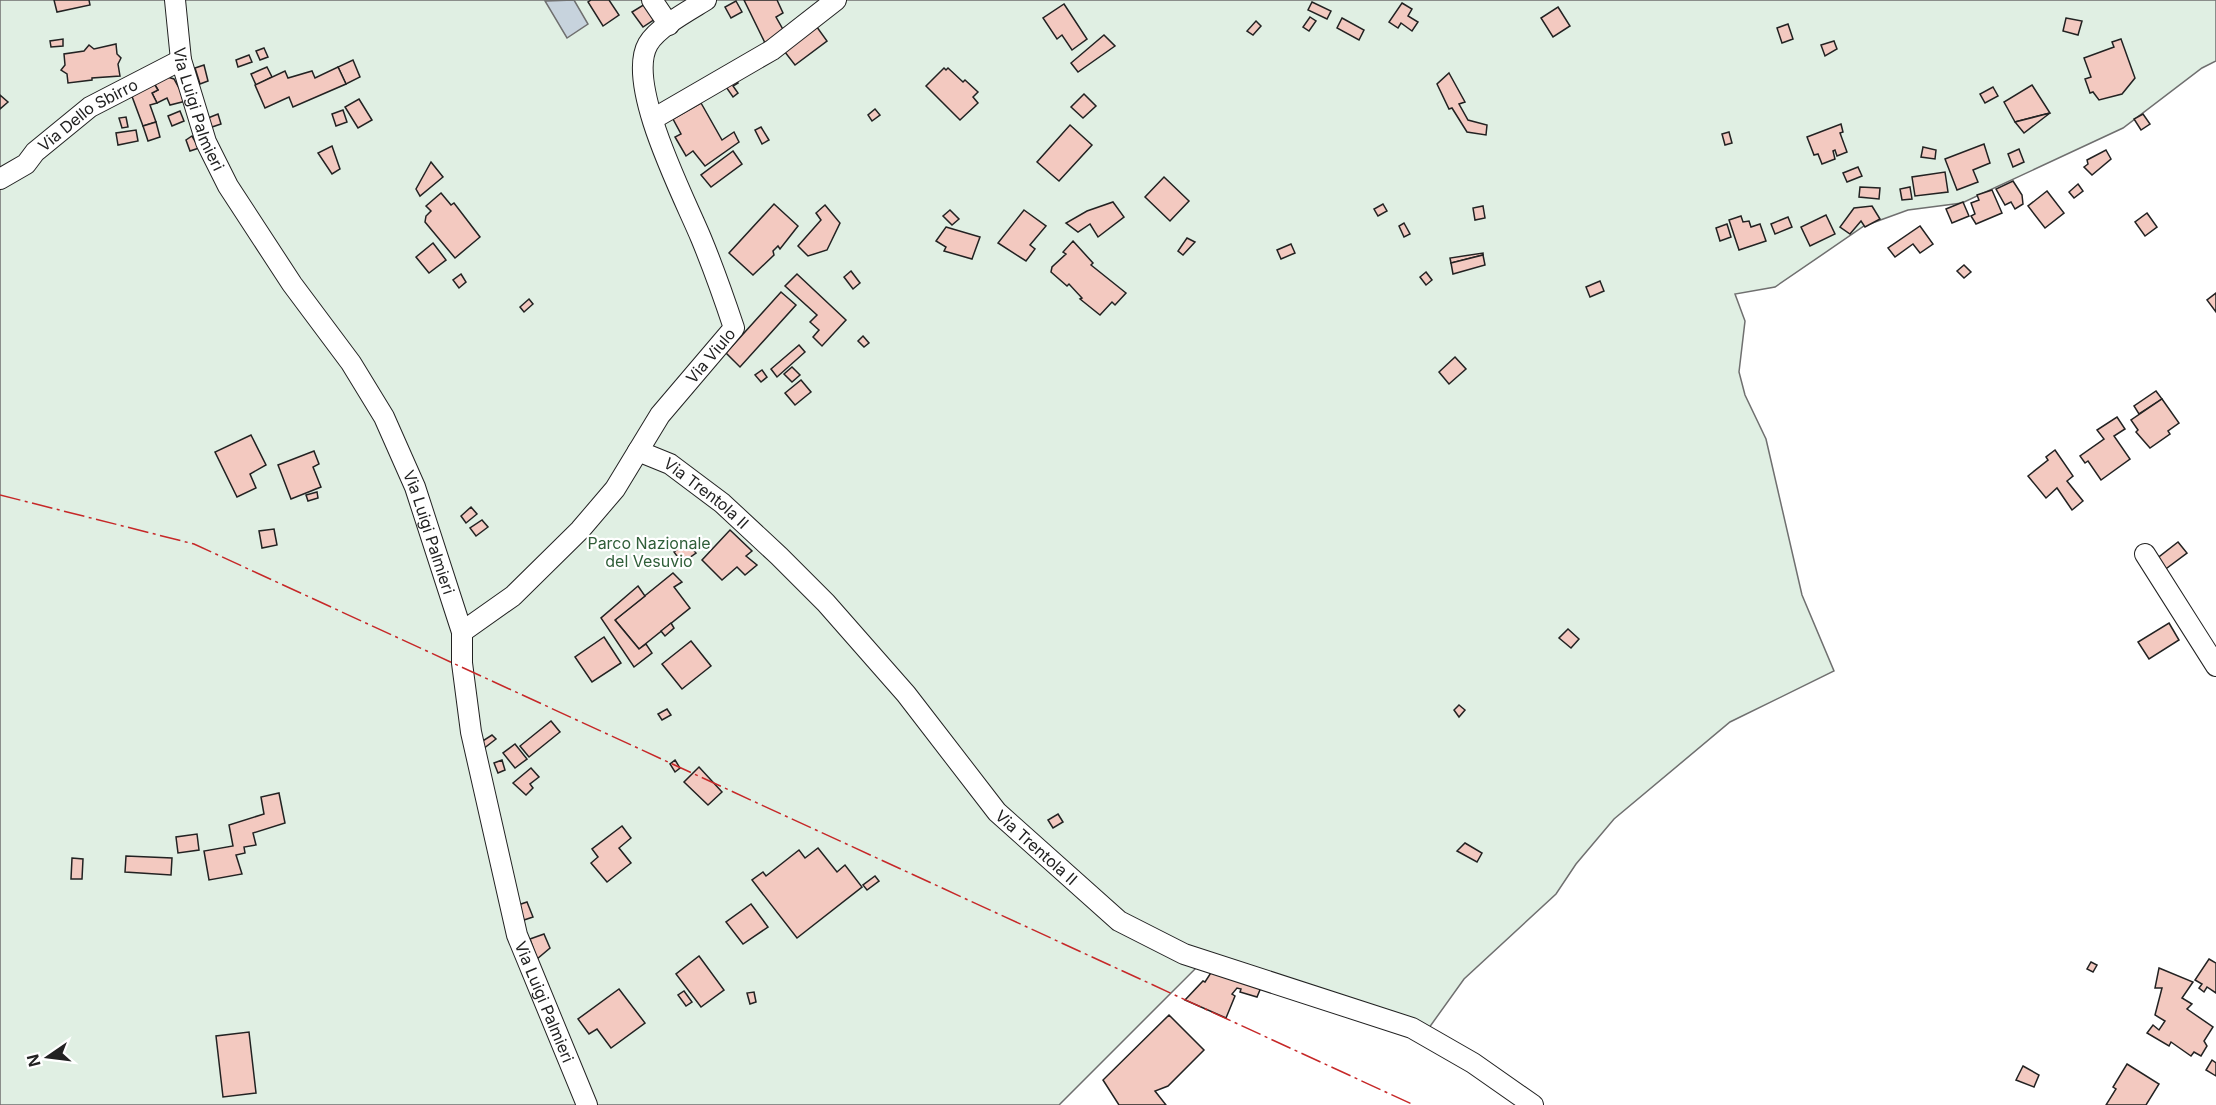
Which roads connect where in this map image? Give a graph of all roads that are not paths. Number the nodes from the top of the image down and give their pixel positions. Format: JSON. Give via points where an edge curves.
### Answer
{"nodes":[{"id":1,"x":175,"y":0,"type":"edge"},
{"id":2,"x":652,"y":0,"type":"edge"},
{"id":3,"x":706,"y":0,"type":"edge"},
{"id":4,"x":836,"y":0,"type":"edge"},
{"id":5,"x":669,"y":25,"type":"junction"},
{"id":6,"x":181,"y":60,"type":"junction"},
{"id":7,"x":653,"y":119,"type":"junction"},
{"id":8,"x":0,"y":179,"type":"edge"},
{"id":9,"x":638,"y":451,"type":"junction"},
{"id":10,"x":2145,"y":554,"type":"dead end"},
{"id":11,"x":462,"y":632,"type":"junction"},
{"id":12,"x":2216,"y":666,"type":"edge"},
{"id":13,"x":587,"y":1105,"type":"edge"},
{"id":14,"x":1533,"y":1105,"type":"edge"}],
"edges":[{"from":1,"to":6,"type":"street","name":"Via Luigi Palmieri"},
{"from":2,"to":5,"type":"street"},
{"from":3,"to":5,"type":"street","name":"Via Viulo"},
{"from":4,"to":7,"type":"street","via":[[772,50]]},
{"from":5,"to":7,"type":"street","name":"Via Viulo","via":[[648,44],[644,63],[644,88]]},
{"from":6,"to":8,"type":"street","name":"Via Dello Sbirro","via":[[90,107],[34,152],[26,164]]},
{"from":6,"to":11,"type":"street","name":"Via Luigi Palmieri","via":[[206,142],[228,186],[384,417],[415,487]]},
{"from":7,"to":9,"type":"street","name":"Via Viulo","via":[[734,328],[660,415]]},
{"from":9,"to":11,"type":"street","name":"Via Viulo","via":[[615,489],[554,557],[513,596]]},
{"from":9,"to":14,"type":"street","name":"Via Trentola II","via":[[670,464],[722,503],[779,556],[906,694],[997,812],[1119,921],[1184,954],[1425,1034]]},
{"from":10,"to":12,"type":"street"},
{"from":11,"to":13,"type":"street","name":"Via Luigi Palmieri","via":[[471,732],[517,935]]}]}
